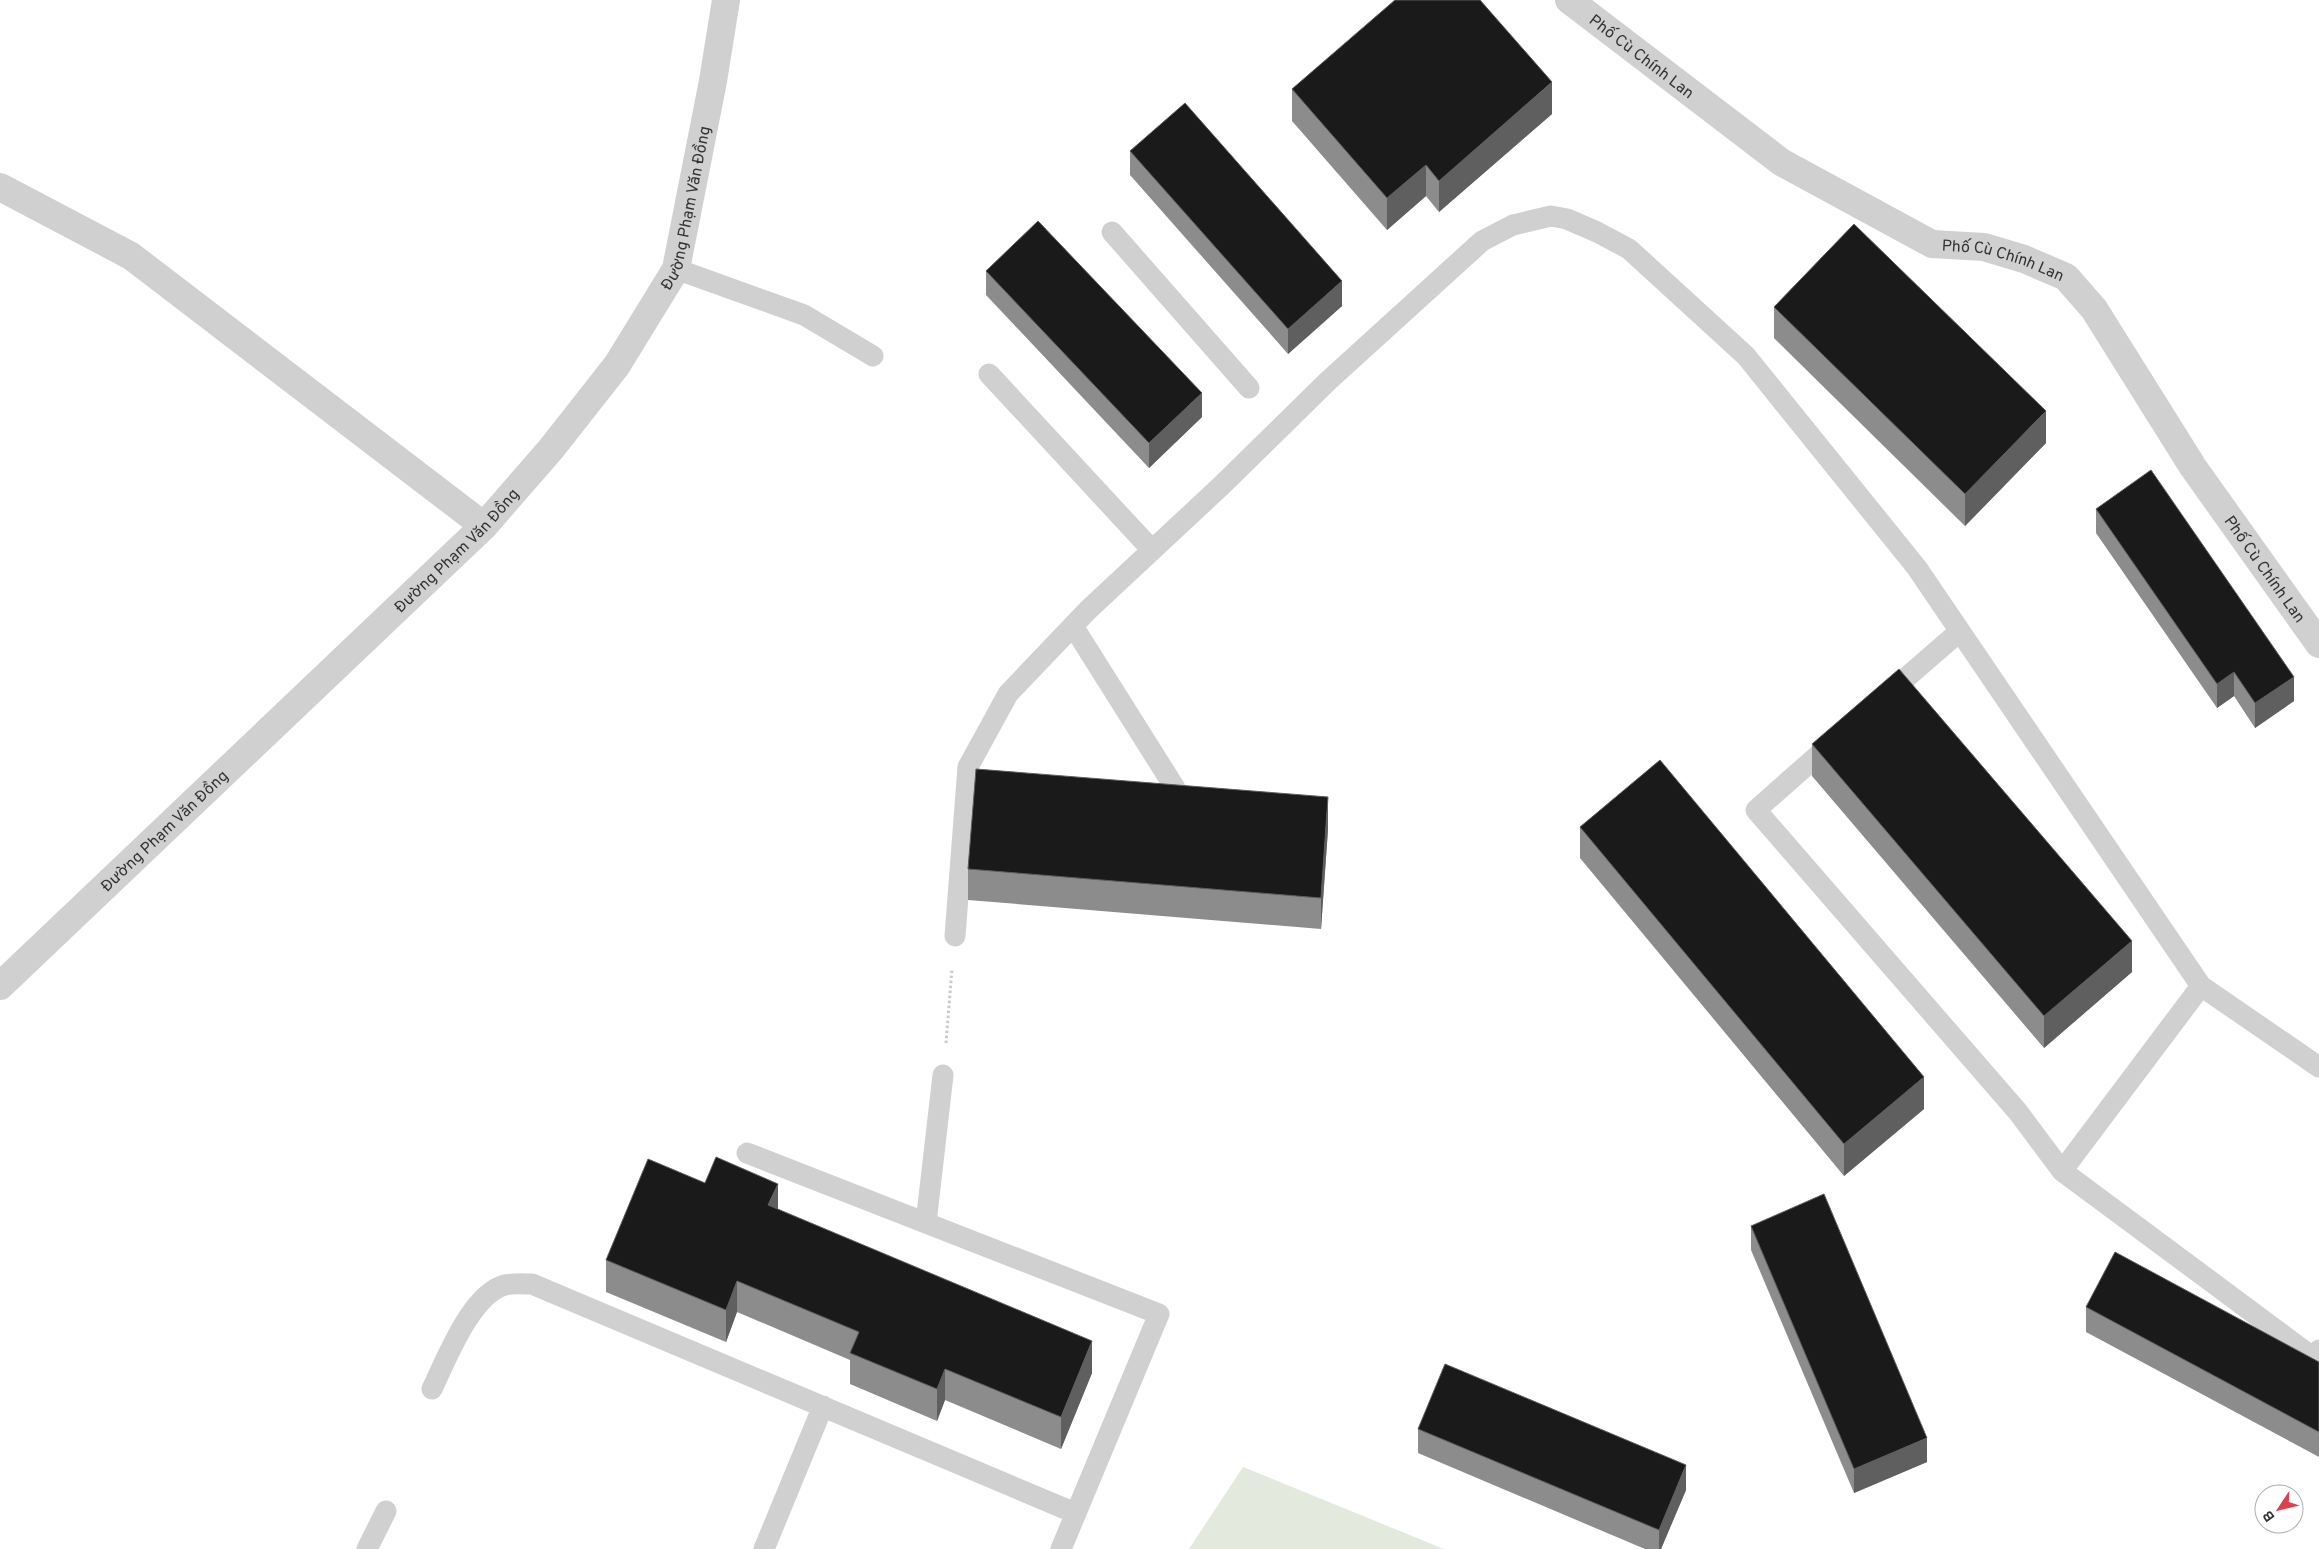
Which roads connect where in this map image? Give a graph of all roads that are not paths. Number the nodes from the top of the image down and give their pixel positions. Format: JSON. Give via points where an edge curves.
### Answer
{"nodes":[{"id":1,"x":726,"y":0,"type":"edge"},
{"id":2,"x":1569,"y":0,"type":"edge"},
{"id":3,"x":0,"y":187,"type":"edge"},
{"id":4,"x":1112,"y":232,"type":"dead end"},
{"id":5,"x":676,"y":270,"type":"junction"},
{"id":6,"x":873,"y":356,"type":"dead end"},
{"id":7,"x":989,"y":374,"type":"dead end"},
{"id":8,"x":1249,"y":388,"type":"dead end"},
{"id":9,"x":484,"y":526,"type":"junction"},
{"id":10,"x":1152,"y":550,"type":"junction"},
{"id":11,"x":1074,"y":626,"type":"junction"},
{"id":12,"x":1960,"y":631,"type":"junction"},
{"id":13,"x":2319,"y":644,"type":"edge"},
{"id":14,"x":1873,"y":708,"type":"edge"},
{"id":15,"x":1851,"y":727,"type":"edge"},
{"id":16,"x":1175,"y":788,"type":"edge"},
{"id":17,"x":955,"y":936,"type":"road end"},
{"id":18,"x":0,"y":986,"type":"edge"},
{"id":19,"x":2201,"y":986,"type":"junction"},
{"id":20,"x":2319,"y":1067,"type":"edge"},
{"id":21,"x":943,"y":1075,"type":"road end"},
{"id":22,"x":747,"y":1152,"type":"dead end"},
{"id":23,"x":2062,"y":1171,"type":"junction"},
{"id":24,"x":926,"y":1223,"type":"junction"},
{"id":25,"x":2319,"y":1350,"type":"edge"},
{"id":26,"x":432,"y":1389,"type":"dead end"},
{"id":27,"x":823,"y":1406,"type":"junction"},
{"id":28,"x":386,"y":1511,"type":"dead end"},
{"id":29,"x":1075,"y":1513,"type":"junction"},
{"id":30,"x":367,"y":1549,"type":"edge"},
{"id":31,"x":764,"y":1549,"type":"edge"},
{"id":32,"x":1061,"y":1549,"type":"edge"}],
"edges":[{"from":1,"to":5,"type":"street","name":"Đường Phạm Văn Đồng"},
{"from":2,"to":13,"type":"street","name":"Phố Cù Chính Lan","via":[[1781,162],[1932,244],[1984,247],[2024,258],[2066,278],[2094,309],[2193,467]]},
{"from":3,"to":9,"type":"street","via":[[131,256]]},
{"from":4,"to":8,"type":"lane"},
{"from":5,"to":6,"type":"lane","via":[[804,314]]},
{"from":5,"to":9,"type":"street","name":"Đường Phạm Văn Đồng","via":[[617,365],[551,450]]},
{"from":7,"to":10,"type":"lane"},
{"from":9,"to":18,"type":"street","name":"Đường Phạm Văn Đồng"},
{"from":10,"to":11,"type":"lane"},
{"from":10,"to":12,"type":"lane","via":[[1328,381],[1482,242],[1513,225],[1551,216],[1567,219],[1629,249],[1746,356],[1917,568]]},
{"from":11,"to":16,"type":"lane"},
{"from":11,"to":17,"type":"lane","via":[[1008,694],[968,766]]},
{"from":12,"to":14,"type":"lane"},
{"from":12,"to":19,"type":"lane"},
{"from":15,"to":23,"type":"lane","via":[[1756,810],[2018,1112]]},
{"from":19,"to":20,"type":"lane"},
{"from":19,"to":23,"type":"lane"},
{"from":21,"to":24,"type":"lane"},
{"from":22,"to":24,"type":"lane"},
{"from":23,"to":25,"type":"lane","via":[[2314,1358]]},
{"from":24,"to":29,"type":"lane","via":[[1159,1314]]},
{"from":26,"to":27,"type":"lane","via":[[464,1321],[488,1295],[504,1285],[532,1284]]},
{"from":27,"to":29,"type":"lane"},
{"from":27,"to":31,"type":"lane"},
{"from":28,"to":30,"type":"lane"},
{"from":29,"to":32,"type":"lane"}]}
